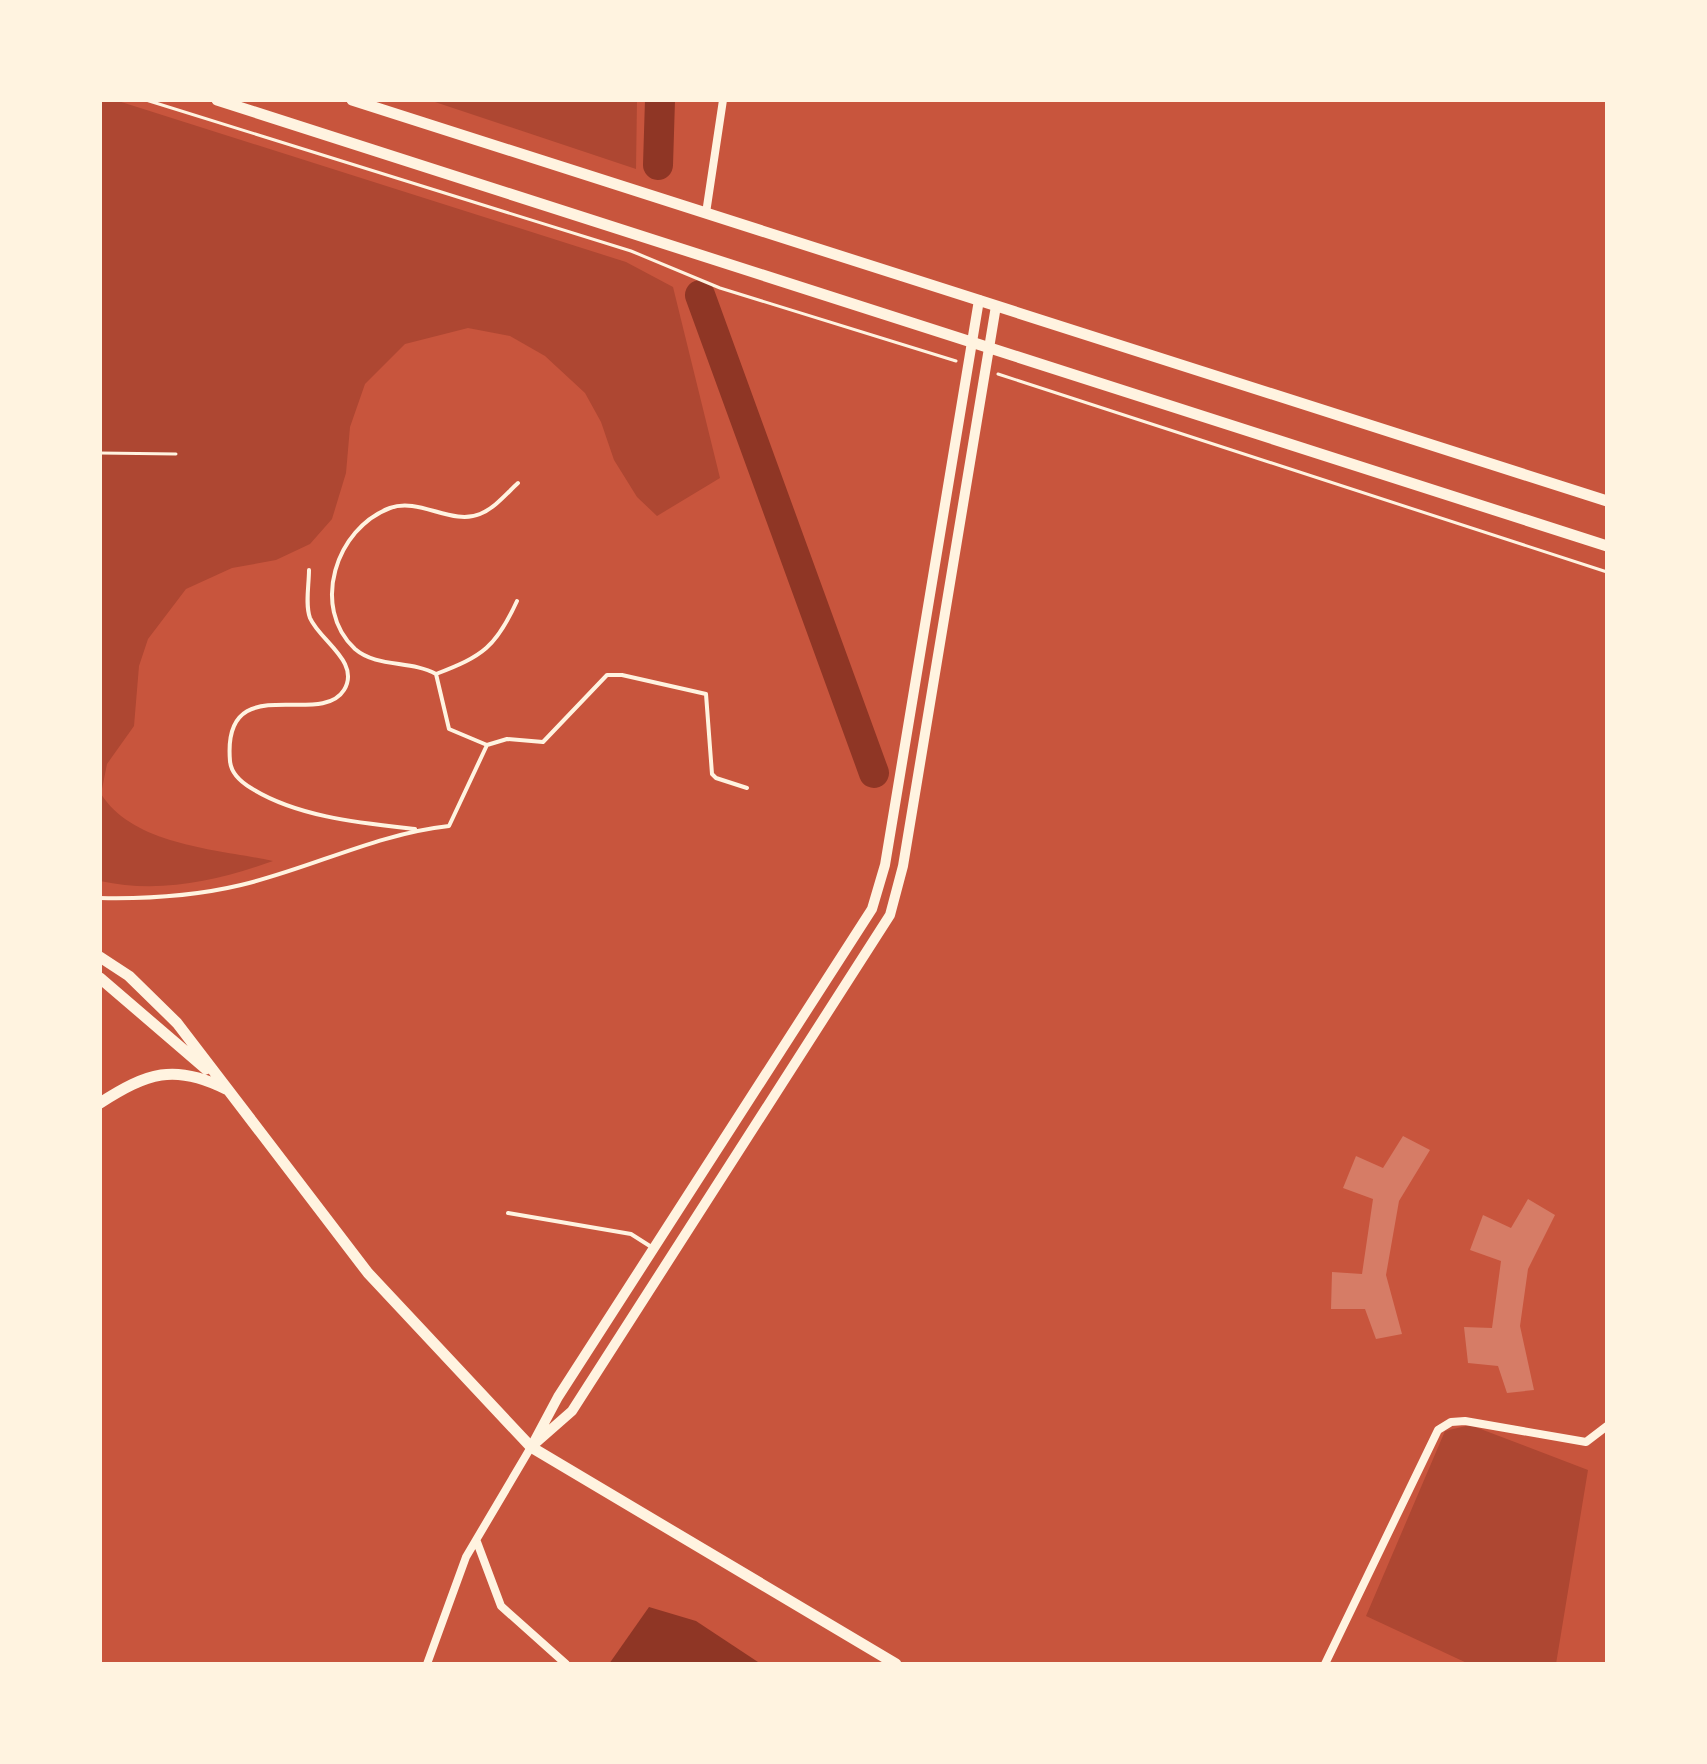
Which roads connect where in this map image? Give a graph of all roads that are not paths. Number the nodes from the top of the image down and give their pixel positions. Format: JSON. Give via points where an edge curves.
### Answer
{"nodes":[{"id":1,"x":217,"y":100,"type":"edge"},
{"id":2,"x":352,"y":100,"type":"edge"},
{"id":3,"x":723,"y":100,"type":"edge"},
{"id":4,"x":706,"y":213,"type":"junction"},
{"id":5,"x":979,"y":300,"type":"junction"},
{"id":6,"x":996,"y":306,"type":"junction"},
{"id":7,"x":972,"y":340,"type":"junction"},
{"id":8,"x":989,"y":345,"type":"junction"},
{"id":9,"x":518,"y":483,"type":"dead end"},
{"id":10,"x":1607,"y":501,"type":"edge"},
{"id":11,"x":1607,"y":546,"type":"edge"},
{"id":12,"x":309,"y":570,"type":"dead end"},
{"id":13,"x":517,"y":601,"type":"dead end"},
{"id":14,"x":436,"y":674,"type":"junction"},
{"id":15,"x":487,"y":745,"type":"junction"},
{"id":16,"x":747,"y":788,"type":"dead end"},
{"id":17,"x":417,"y":830,"type":"junction"},
{"id":18,"x":100,"y":898,"type":"edge"},
{"id":19,"x":100,"y":948,"type":"edge"},
{"id":20,"x":100,"y":957,"type":"edge"},
{"id":21,"x":129,"y":976,"type":"junction"},
{"id":22,"x":100,"y":978,"type":"edge"},
{"id":23,"x":230,"y":1091,"type":"junction"},
{"id":24,"x":100,"y":1103,"type":"edge"},
{"id":25,"x":508,"y":1213,"type":"dead end"},
{"id":26,"x":655,"y":1250,"type":"junction"},
{"id":27,"x":1607,"y":1426,"type":"edge"},
{"id":28,"x":531,"y":1447,"type":"junction"},
{"id":29,"x":477,"y":1542,"type":"junction"},
{"id":30,"x":427,"y":1664,"type":"edge"},
{"id":31,"x":566,"y":1664,"type":"edge"},
{"id":32,"x":896,"y":1664,"type":"edge"},
{"id":33,"x":1325,"y":1664,"type":"edge"}],
"edges":[{"from":1,"to":7,"type":"main road"},
{"from":2,"to":4,"type":"main road"},
{"from":3,"to":4,"type":"street"},
{"from":4,"to":5,"type":"main road"},
{"from":5,"to":6,"type":"main road"},
{"from":5,"to":7,"type":"street"},
{"from":6,"to":8,"type":"street"},
{"from":6,"to":10,"type":"main road"},
{"from":7,"to":8,"type":"main road"},
{"from":7,"to":26,"type":"street","via":[[877,895],[858,935]]},
{"from":8,"to":11,"type":"main road"},
{"from":8,"to":28,"type":"street","via":[[903,866],[890,915],[572,1411]]},
{"from":9,"to":14,"type":"lane","via":[[481,514],[466,518],[427,508],[393,507],[370,519],[348,544],[333,573],[330,601],[341,630],[356,649],[374,659]]},
{"from":12,"to":17,"type":"lane","via":[[309,615],[342,659],[348,673],[345,689],[333,702],[314,706],[254,706],[237,724],[230,765],[241,782],[270,800]]},
{"from":13,"to":14,"type":"lane","via":[[501,635],[484,652]]},
{"from":14,"to":15,"type":"lane","via":[[449,729]]},
{"from":15,"to":16,"type":"lane","via":[[507,739],[543,742],[607,675],[622,675],[706,694],[712,774]]},
{"from":15,"to":17,"type":"lane","via":[[449,826]]},
{"from":17,"to":18,"type":"lane","via":[[230,887],[184,896]]},
{"from":19,"to":21,"type":"main road"},
{"from":20,"to":21,"type":"main road"},
{"from":21,"to":23,"type":"main road","via":[[177,1023]]},
{"from":22,"to":23,"type":"main road"},
{"from":23,"to":24,"type":"main road","via":[[202,1077],[161,1073]]},
{"from":23,"to":28,"type":"main road","via":[[368,1273]]},
{"from":25,"to":26,"type":"lane","via":[[631,1234]]},
{"from":26,"to":28,"type":"street"},
{"from":27,"to":33,"type":"street","via":[[1586,1442],[1465,1421],[1438,1430]]},
{"from":28,"to":29,"type":"street"},
{"from":28,"to":32,"type":"main road"},
{"from":29,"to":30,"type":"street","via":[[466,1557]]},
{"from":29,"to":31,"type":"street","via":[[501,1606]]}]}
